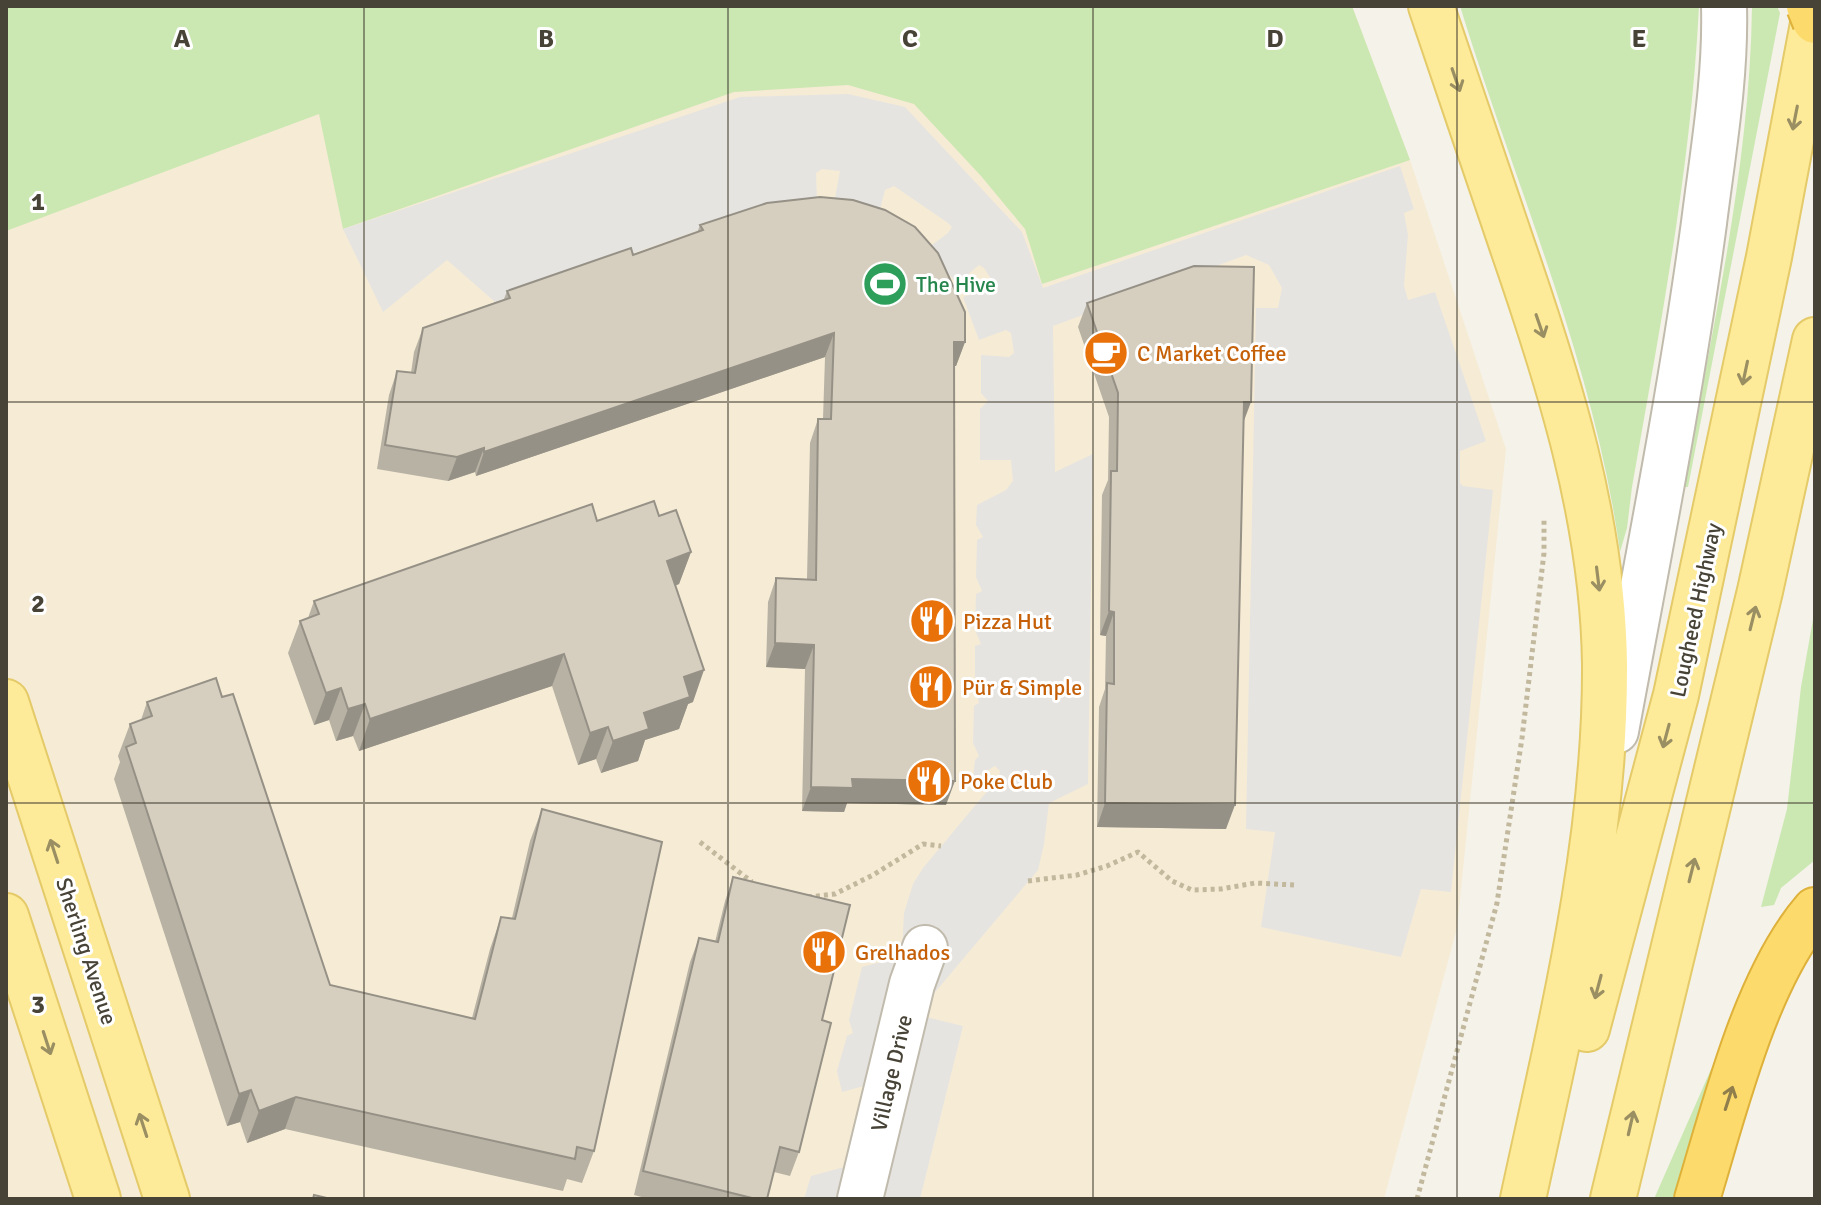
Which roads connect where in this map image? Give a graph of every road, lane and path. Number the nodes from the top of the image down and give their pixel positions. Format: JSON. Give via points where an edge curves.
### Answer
{"nodes":[{"id":1,"x":1431,"y":6,"type":"edge"},
{"id":2,"x":1724,"y":6,"type":"edge"},
{"id":3,"x":1809,"y":6,"type":"edge"},
{"id":4,"x":1815,"y":13,"type":"edge"},
{"id":5,"x":1815,"y":21,"type":"edge"},
{"id":6,"x":1815,"y":340,"type":"edge"},
{"id":7,"x":1544,"y":507,"type":"dead end"},
{"id":8,"x":9,"y":720,"type":"edge"},
{"id":9,"x":700,"y":842,"type":"dead end"},
{"id":10,"x":941,"y":846,"type":"dead end"},
{"id":11,"x":1028,"y":881,"type":"dead end"},
{"id":12,"x":1294,"y":885,"type":"dead end"},
{"id":13,"x":760,"y":886,"type":"edge"},
{"id":14,"x":796,"y":895,"type":"edge"},
{"id":15,"x":1815,"y":910,"type":"edge"},
{"id":16,"x":6,"y":916,"type":"edge"},
{"id":17,"x":925,"y":948,"type":"dead end"},
{"id":18,"x":1570,"y":981,"type":"junction"},
{"id":19,"x":98,"y":1199,"type":"edge"},
{"id":20,"x":167,"y":1199,"type":"edge"},
{"id":21,"x":860,"y":1199,"type":"edge"},
{"id":22,"x":1417,"y":1199,"type":"edge"},
{"id":23,"x":1523,"y":1199,"type":"edge"},
{"id":24,"x":1542,"y":1199,"type":"edge"},
{"id":25,"x":1613,"y":1199,"type":"edge"},
{"id":26,"x":1697,"y":1199,"type":"edge"}],
"edges":[{"from":1,"to":18,"type":"main road","one_way":true,"via":[[1549,353],[1575,442],[1591,526],[1605,661],[1604,726],[1595,824]]},
{"from":2,"to":18,"type":"lane","via":[[1715,137],[1696,281]]},
{"from":3,"to":5,"type":"highway","bridge":true},
{"from":4,"to":24,"type":"main road","name":"Lougheed Highway","one_way":true,"via":[[1676,695]]},
{"from":25,"to":6,"type":"main road","one_way":true},
{"from":7,"to":22,"type":"path","via":[[1544,553],[1524,723],[1497,903]]},
{"from":20,"to":8,"type":"main road","name":"Sherling Avenue","one_way":true},
{"from":9,"to":13,"type":"path"},
{"from":10,"to":14,"type":"path","via":[[923,844],[835,894]]},
{"from":11,"to":12,"type":"path","via":[[1077,875],[1138,852],[1172,881],[1192,890]]},
{"from":26,"to":15,"type":"highway","one_way":true,"via":[[1764,998]]},
{"from":16,"to":19,"type":"main road","one_way":true},
{"from":17,"to":21,"type":"lane","name":"Village Drive"},
{"from":18,"to":23,"type":"main road"}]}
